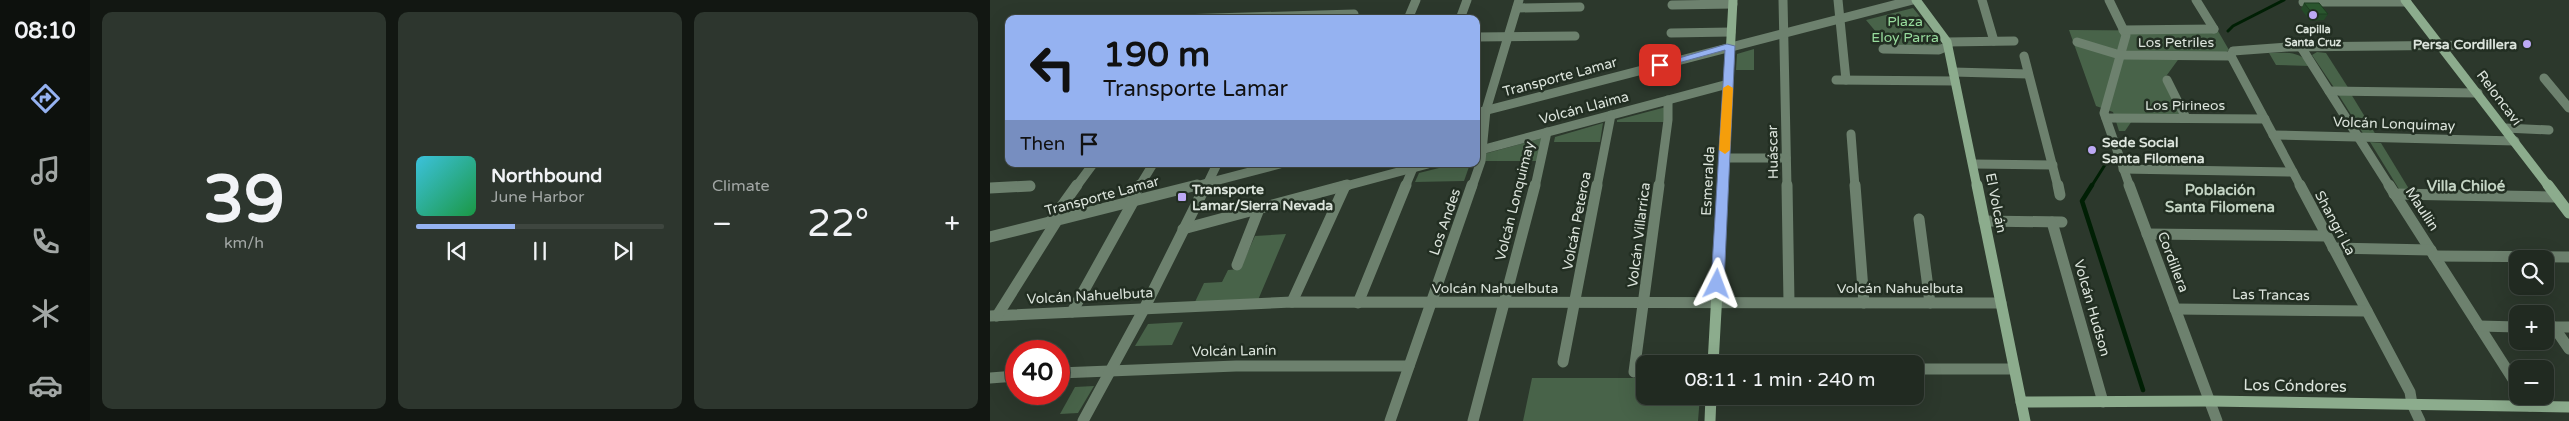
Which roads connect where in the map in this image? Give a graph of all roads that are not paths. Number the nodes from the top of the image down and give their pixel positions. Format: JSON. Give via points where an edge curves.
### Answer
{"nodes":[{"id":1,"x":1416,"y":0,"type":"edge"},
{"id":2,"x":1467,"y":0,"type":"edge"},
{"id":3,"x":1783,"y":0,"type":"edge"},
{"id":4,"x":1838,"y":0,"type":"edge"},
{"id":5,"x":1914,"y":0,"type":"edge"},
{"id":6,"x":1982,"y":0,"type":"edge"},
{"id":7,"x":2109,"y":0,"type":"edge"},
{"id":8,"x":2196,"y":0,"type":"edge"},
{"id":9,"x":2406,"y":1,"type":"edge"},
{"id":10,"x":1733,"y":2,"type":"edge"},
{"id":11,"x":2303,"y":2,"type":"edge"},
{"id":12,"x":1518,"y":4,"type":"edge"},
{"id":13,"x":1672,"y":5,"type":"dead end"},
{"id":14,"x":1358,"y":6,"type":"dead end"},
{"id":15,"x":1580,"y":7,"type":"dead end"},
{"id":16,"x":1354,"y":15,"type":"edge"},
{"id":17,"x":1410,"y":15,"type":"edge"},
{"id":18,"x":1461,"y":15,"type":"edge"},
{"id":19,"x":1840,"y":18,"type":"junction"},
{"id":20,"x":2123,"y":30,"type":"junction"},
{"id":21,"x":1731,"y":32,"type":"junction"},
{"id":22,"x":1784,"y":32,"type":"junction"},
{"id":23,"x":1671,"y":33,"type":"dead end"},
{"id":24,"x":1575,"y":36,"type":"dead end"},
{"id":25,"x":1480,"y":37,"type":"edge"},
{"id":26,"x":1508,"y":37,"type":"junction"},
{"id":27,"x":1994,"y":41,"type":"junction"},
{"id":28,"x":2014,"y":42,"type":"dead end"},
{"id":29,"x":2077,"y":42,"type":"dead end"},
{"id":30,"x":1947,"y":44,"type":"junction"},
{"id":31,"x":2479,"y":45,"type":"dead end"},
{"id":32,"x":1730,"y":46,"type":"junction"},
{"id":33,"x":2301,"y":46,"type":"junction"},
{"id":34,"x":2442,"y":46,"type":"junction"},
{"id":35,"x":1883,"y":49,"type":"dead end"},
{"id":36,"x":2120,"y":55,"type":"junction"},
{"id":37,"x":2024,"y":56,"type":"dead end"},
{"id":38,"x":2231,"y":56,"type":"junction"},
{"id":39,"x":2028,"y":74,"type":"junction"},
{"id":40,"x":1954,"y":77,"type":"junction"},
{"id":41,"x":2544,"y":78,"type":"dead end"},
{"id":42,"x":1836,"y":80,"type":"dead end"},
{"id":43,"x":1846,"y":80,"type":"junction"},
{"id":44,"x":2167,"y":80,"type":"dead end"},
{"id":45,"x":1728,"y":84,"type":"junction"},
{"id":46,"x":2329,"y":91,"type":"junction"},
{"id":47,"x":2478,"y":93,"type":"junction"},
{"id":48,"x":1668,"y":100,"type":"junction"},
{"id":49,"x":2569,"y":108,"type":"edge"},
{"id":50,"x":1486,"y":110,"type":"junction"},
{"id":51,"x":1480,"y":112,"type":"edge"},
{"id":52,"x":1611,"y":115,"type":"junction"},
{"id":53,"x":2106,"y":118,"type":"junction"},
{"id":54,"x":2186,"y":118,"type":"junction"},
{"id":55,"x":2264,"y":119,"type":"junction"},
{"id":56,"x":2505,"y":128,"type":"junction"},
{"id":57,"x":2548,"y":130,"type":"dead end"},
{"id":58,"x":1547,"y":132,"type":"junction"},
{"id":59,"x":1852,"y":134,"type":"dead end"},
{"id":60,"x":2274,"y":136,"type":"junction"},
{"id":61,"x":2359,"y":138,"type":"junction"},
{"id":62,"x":2515,"y":141,"type":"junction"},
{"id":63,"x":1480,"y":144,"type":"edge"},
{"id":64,"x":1480,"y":150,"type":"edge"},
{"id":65,"x":1480,"y":154,"type":"edge"},
{"id":66,"x":1724,"y":158,"type":"junction"},
{"id":67,"x":1786,"y":158,"type":"junction"},
{"id":68,"x":1973,"y":164,"type":"junction"},
{"id":69,"x":2053,"y":165,"type":"junction"},
{"id":70,"x":1091,"y":167,"type":"edge"},
{"id":71,"x":1151,"y":167,"type":"edge"},
{"id":72,"x":1215,"y":167,"type":"edge"},
{"id":73,"x":1268,"y":167,"type":"edge"},
{"id":74,"x":1417,"y":167,"type":"edge"},
{"id":75,"x":1480,"y":167,"type":"edge"},
{"id":76,"x":1480,"y":167,"type":"edge"},
{"id":77,"x":1413,"y":168,"type":"junction"},
{"id":78,"x":2122,"y":169,"type":"junction"},
{"id":79,"x":2293,"y":172,"type":"junction"},
{"id":80,"x":1206,"y":183,"type":"junction"},
{"id":81,"x":1030,"y":186,"type":"dead end"},
{"id":82,"x":1345,"y":186,"type":"junction"},
{"id":83,"x":990,"y":188,"type":"edge"},
{"id":84,"x":2394,"y":194,"type":"junction"},
{"id":85,"x":2060,"y":195,"type":"dead end"},
{"id":86,"x":2556,"y":196,"type":"junction"},
{"id":87,"x":1130,"y":203,"type":"junction"},
{"id":88,"x":1258,"y":209,"type":"junction"},
{"id":89,"x":2569,"y":214,"type":"edge"},
{"id":90,"x":1918,"y":219,"type":"dead end"},
{"id":91,"x":1984,"y":222,"type":"junction"},
{"id":92,"x":1052,"y":223,"type":"junction"},
{"id":93,"x":1183,"y":229,"type":"junction"},
{"id":94,"x":2147,"y":234,"type":"junction"},
{"id":95,"x":2327,"y":236,"type":"junction"},
{"id":96,"x":990,"y":237,"type":"edge"},
{"id":97,"x":2333,"y":248,"type":"junction"},
{"id":98,"x":2432,"y":253,"type":"junction"},
{"id":99,"x":2569,"y":257,"type":"edge"},
{"id":100,"x":1237,"y":265,"type":"dead end"},
{"id":101,"x":1292,"y":302,"type":"junction"},
{"id":102,"x":1644,"y":302,"type":"junction"},
{"id":103,"x":1716,"y":302,"type":"junction"},
{"id":104,"x":1789,"y":302,"type":"junction"},
{"id":105,"x":1864,"y":302,"type":"junction"},
{"id":106,"x":1358,"y":303,"type":"junction"},
{"id":107,"x":1432,"y":303,"type":"junction"},
{"id":108,"x":1505,"y":303,"type":"junction"},
{"id":109,"x":1574,"y":303,"type":"junction"},
{"id":110,"x":1930,"y":303,"type":"junction"},
{"id":111,"x":2000,"y":303,"type":"junction"},
{"id":112,"x":1144,"y":309,"type":"junction"},
{"id":113,"x":2175,"y":309,"type":"junction"},
{"id":114,"x":2367,"y":311,"type":"junction"},
{"id":115,"x":1072,"y":312,"type":"junction"},
{"id":116,"x":993,"y":316,"type":"edge"},
{"id":117,"x":2479,"y":326,"type":"junction"},
{"id":118,"x":2509,"y":327,"type":"edge"},
{"id":119,"x":2554,"y":327,"type":"edge"},
{"id":120,"x":2569,"y":327,"type":"edge"},
{"id":121,"x":2554,"y":332,"type":"edge"},
{"id":122,"x":2569,"y":349,"type":"edge"},
{"id":123,"x":1713,"y":355,"type":"edge"},
{"id":124,"x":1563,"y":362,"type":"dead end"},
{"id":125,"x":1409,"y":366,"type":"junction"},
{"id":126,"x":1924,"y":369,"type":"edge"},
{"id":127,"x":2014,"y":369,"type":"junction"},
{"id":128,"x":1110,"y":370,"type":"junction"},
{"id":129,"x":1634,"y":372,"type":"dead end"},
{"id":130,"x":1070,"y":373,"type":"edge"},
{"id":131,"x":2509,"y":373,"type":"edge"},
{"id":132,"x":1005,"y":377,"type":"edge"},
{"id":133,"x":990,"y":378,"type":"edge"},
{"id":134,"x":2210,"y":401,"type":"junction"},
{"id":135,"x":2509,"y":401,"type":"edge"},
{"id":136,"x":2021,"y":402,"type":"junction"},
{"id":137,"x":2103,"y":402,"type":"junction"},
{"id":138,"x":2412,"y":404,"type":"junction"},
{"id":139,"x":1711,"y":405,"type":"edge"},
{"id":140,"x":2554,"y":405,"type":"edge"},
{"id":141,"x":2569,"y":407,"type":"edge"},
{"id":142,"x":1083,"y":421,"type":"edge"},
{"id":143,"x":1390,"y":421,"type":"edge"},
{"id":144,"x":1473,"y":421,"type":"edge"},
{"id":145,"x":1710,"y":421,"type":"edge"},
{"id":146,"x":2025,"y":421,"type":"edge"},
{"id":147,"x":2217,"y":421,"type":"edge"},
{"id":148,"x":2420,"y":421,"type":"edge"}],
"edges":[{"from":1,"to":17,"type":"street"},
{"from":2,"to":18,"type":"street"},
{"from":3,"to":22,"type":"street","name":"Huáscar"},
{"from":4,"to":19,"type":"street"},
{"from":5,"to":19,"type":"street","name":"Transporte Lamar"},
{"from":5,"to":30,"type":"street","name":"El Volcán"},
{"from":6,"to":27,"type":"street"},
{"from":7,"to":20,"type":"street"},
{"from":8,"to":20,"type":"street","via":[[2214,29]]},
{"from":9,"to":11,"type":"street"},
{"from":9,"to":34,"type":"street","name":"Reloncaví"},
{"from":10,"to":13,"type":"street"},
{"from":10,"to":21,"type":"street","name":"Esmeralda"},
{"from":12,"to":15,"type":"street"},
{"from":12,"to":26,"type":"street","name":"Los Andes"},
{"from":14,"to":16,"type":"street"},
{"from":19,"to":22,"type":"street","name":"Transporte Lamar"},
{"from":19,"to":43,"type":"street"},
{"from":20,"to":36,"type":"street","name":"Cordillera","via":[[2126,35]]},
{"from":21,"to":23,"type":"street"},
{"from":21,"to":32,"type":"street","name":"Esmeralda"},
{"from":22,"to":32,"type":"street","name":"Transporte Lamar"},
{"from":22,"to":67,"type":"street","name":"Huáscar"},
{"from":24,"to":26,"type":"street"},
{"from":25,"to":26,"type":"street"},
{"from":26,"to":50,"type":"street","name":"Los Andes"},
{"from":27,"to":28,"type":"street"},
{"from":27,"to":30,"type":"street"},
{"from":29,"to":36,"type":"street","name":"Los Petriles"},
{"from":30,"to":35,"type":"street","via":[[1939,50]]},
{"from":30,"to":40,"type":"street","name":"El Volcán"},
{"from":31,"to":34,"type":"street"},
{"from":32,"to":45,"type":"street","name":"Esmeralda"},
{"from":32,"to":50,"type":"street","name":"Transporte Lamar"},
{"from":33,"to":34,"type":"street"},
{"from":33,"to":38,"type":"street","name":"Los Petriles","via":[[2233,51]]},
{"from":33,"to":46,"type":"street","name":"Maullin"},
{"from":34,"to":47,"type":"street","name":"Reloncaví"},
{"from":36,"to":38,"type":"street","name":"Los Petriles"},
{"from":36,"to":53,"type":"street","name":"Cordillera","via":[[2104,113]]},
{"from":37,"to":39,"type":"street"},
{"from":38,"to":55,"type":"street","name":"Shangri La"},
{"from":39,"to":40,"type":"street"},
{"from":39,"to":69,"type":"street"},
{"from":40,"to":43,"type":"street"},
{"from":40,"to":68,"type":"street","name":"El Volcán"},
{"from":41,"to":49,"type":"street"},
{"from":42,"to":43,"type":"street"},
{"from":44,"to":54,"type":"street"},
{"from":45,"to":48,"type":"street","name":"Volcán Llaima"},
{"from":45,"to":66,"type":"street","name":"Esmeralda"},
{"from":46,"to":47,"type":"street"},
{"from":46,"to":61,"type":"street","name":"Maullin"},
{"from":47,"to":56,"type":"street","name":"Reloncaví"},
{"from":48,"to":52,"type":"street","name":"Volcán Llaima"},
{"from":48,"to":102,"type":"street","name":"Volcán Villarrica"},
{"from":50,"to":51,"type":"street","name":"Transporte Lamar"},
{"from":50,"to":63,"type":"street","name":"Los Andes"},
{"from":52,"to":58,"type":"street","name":"Volcán Llaima"},
{"from":52,"to":109,"type":"street","name":"Volcán Peteroa"},
{"from":53,"to":54,"type":"street","name":"Los Pirineos"},
{"from":53,"to":78,"type":"street","name":"Cordillera"},
{"from":54,"to":55,"type":"street","name":"Los Pirineos"},
{"from":55,"to":60,"type":"street","name":"Shangri La"},
{"from":56,"to":57,"type":"street"},
{"from":56,"to":62,"type":"street","name":"Reloncaví"},
{"from":58,"to":64,"type":"street","name":"Volcán Llaima"},
{"from":58,"to":108,"type":"street","name":"Volcán Lonquimay"},
{"from":59,"to":105,"type":"street"},
{"from":60,"to":61,"type":"street","name":"Volcán Lonquimay"},
{"from":60,"to":79,"type":"street","name":"Shangri La"},
{"from":61,"to":62,"type":"street","name":"Volcán Lonquimay"},
{"from":61,"to":84,"type":"street","name":"Maullin"},
{"from":62,"to":86,"type":"street","name":"Reloncaví"},
{"from":65,"to":76,"type":"street","name":"Los Andes"},
{"from":66,"to":67,"type":"street"},
{"from":66,"to":103,"type":"street","name":"Esmeralda"},
{"from":67,"to":104,"type":"street","name":"Huáscar"},
{"from":68,"to":69,"type":"street"},
{"from":68,"to":91,"type":"street","name":"El Volcán"},
{"from":69,"to":85,"type":"street"},
{"from":70,"to":92,"type":"street"},
{"from":71,"to":87,"type":"street"},
{"from":72,"to":80,"type":"street"},
{"from":73,"to":80,"type":"street","name":"Transporte Lamar"},
{"from":74,"to":77,"type":"street"},
{"from":75,"to":107,"type":"street","name":"Los Andes"},
{"from":77,"to":82,"type":"street"},
{"from":77,"to":106,"type":"street"},
{"from":78,"to":79,"type":"street"},
{"from":78,"to":94,"type":"street","name":"Cordillera"},
{"from":79,"to":95,"type":"street","name":"Shangri La"},
{"from":80,"to":87,"type":"street","name":"Transporte Lamar"},
{"from":80,"to":93,"type":"street"},
{"from":81,"to":83,"type":"street"},
{"from":82,"to":88,"type":"street"},
{"from":82,"to":101,"type":"street"},
{"from":84,"to":86,"type":"street"},
{"from":84,"to":98,"type":"street","name":"Maullin"},
{"from":86,"to":89,"type":"street","name":"Reloncaví"},
{"from":87,"to":92,"type":"street","name":"Transporte Lamar"},
{"from":87,"to":115,"type":"street"},
{"from":88,"to":93,"type":"street"},
{"from":88,"to":100,"type":"street"},
{"from":90,"to":110,"type":"street"},
{"from":91,"to":111,"type":"street","name":"El Volcán"},
{"from":91,"to":137,"type":"street","name":"Volcán Hudson","via":[[2057,222]]},
{"from":92,"to":96,"type":"street","name":"Transporte Lamar"},
{"from":92,"to":116,"type":"street"},
{"from":93,"to":112,"type":"street"},
{"from":94,"to":95,"type":"street"},
{"from":94,"to":113,"type":"street","name":"Cordillera"},
{"from":95,"to":97,"type":"street","name":"Shangri La"},
{"from":97,"to":98,"type":"street"},
{"from":97,"to":114,"type":"street","name":"Shangri La"},
{"from":98,"to":99,"type":"street"},
{"from":98,"to":117,"type":"street","name":"Maullin"},
{"from":101,"to":106,"type":"street","name":"Volcán Nahuelbuta"},
{"from":101,"to":112,"type":"street","name":"Volcán Nahuelbuta"},
{"from":102,"to":103,"type":"street","name":"Volcán Nahuelbuta"},
{"from":102,"to":109,"type":"street","name":"Volcán Nahuelbuta"},
{"from":102,"to":129,"type":"street","name":"Volcán Villarrica"},
{"from":103,"to":104,"type":"street","name":"Volcán Nahuelbuta"},
{"from":103,"to":123,"type":"street","name":"Esmeralda"},
{"from":104,"to":105,"type":"street","name":"Volcán Nahuelbuta"},
{"from":105,"to":110,"type":"street","name":"Volcán Nahuelbuta"},
{"from":106,"to":107,"type":"street","name":"Volcán Nahuelbuta"},
{"from":107,"to":108,"type":"street","name":"Volcán Nahuelbuta"},
{"from":107,"to":125,"type":"street","name":"Los Andes"},
{"from":108,"to":109,"type":"street","name":"Volcán Nahuelbuta"},
{"from":108,"to":144,"type":"street","name":"Volcán Lonquimay"},
{"from":109,"to":124,"type":"street","name":"Volcán Peteroa"},
{"from":110,"to":111,"type":"street","name":"Volcán Nahuelbuta"},
{"from":111,"to":127,"type":"street","name":"El Volcán"},
{"from":112,"to":115,"type":"street","name":"Volcán Nahuelbuta"},
{"from":112,"to":128,"type":"street"},
{"from":113,"to":114,"type":"street","name":"Las Trancas"},
{"from":113,"to":134,"type":"street","name":"Cordillera"},
{"from":114,"to":138,"type":"street","name":"Shangri La","via":[[2410,392]]},
{"from":115,"to":116,"type":"street","name":"Volcán Nahuelbuta"},
{"from":117,"to":118,"type":"street"},
{"from":117,"to":131,"type":"street","name":"Maullin"},
{"from":119,"to":120,"type":"street"},
{"from":121,"to":122,"type":"street"},
{"from":125,"to":128,"type":"street","name":"Volcán Lanín","via":[[1273,365]]},
{"from":125,"to":143,"type":"street","name":"Los Andes"},
{"from":126,"to":127,"type":"street"},
{"from":127,"to":136,"type":"street","name":"El Volcán"},
{"from":128,"to":130,"type":"street","name":"Volcán Lanín"},
{"from":128,"to":142,"type":"street"},
{"from":132,"to":133,"type":"street"},
{"from":134,"to":137,"type":"street","name":"Los Cóndores"},
{"from":134,"to":138,"type":"street","name":"Los Cóndores"},
{"from":134,"to":147,"type":"street","name":"Cordillera"},
{"from":135,"to":138,"type":"street","name":"Los Cóndores"},
{"from":136,"to":137,"type":"street","name":"Los Cóndores"},
{"from":136,"to":146,"type":"street","name":"El Volcán"},
{"from":138,"to":148,"type":"street","name":"Shangri La"},
{"from":139,"to":145,"type":"street"},
{"from":140,"to":141,"type":"street","name":"Los Cóndores"}]}
